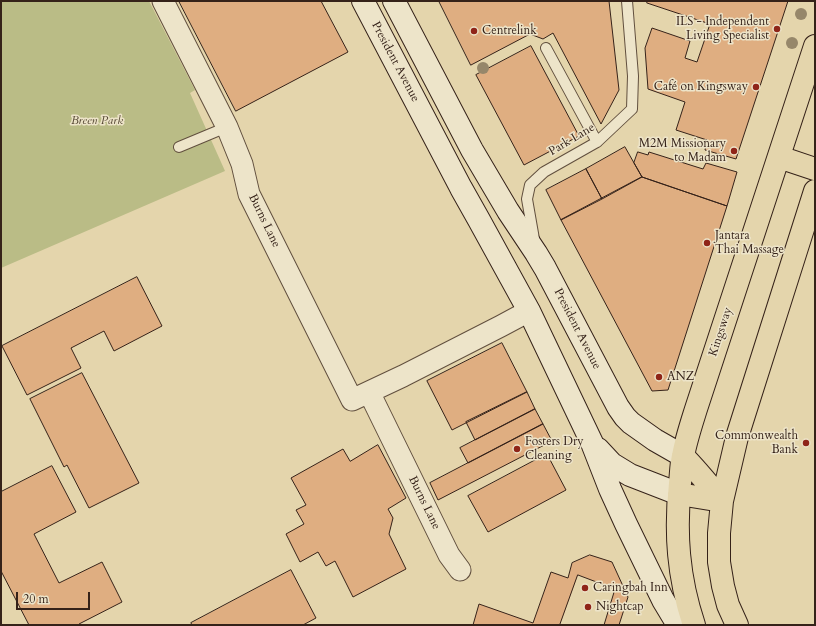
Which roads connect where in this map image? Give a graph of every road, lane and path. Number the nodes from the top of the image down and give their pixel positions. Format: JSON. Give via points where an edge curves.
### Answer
{"nodes":[{"id":1,"x":163,"y":1,"type":"edge"},
{"id":2,"x":363,"y":1,"type":"edge"},
{"id":3,"x":394,"y":1,"type":"edge"},
{"id":4,"x":628,"y":1,"type":"edge"},
{"id":5,"x":815,"y":46,"type":"edge"},
{"id":6,"x":546,"y":48,"type":"dead end"},
{"id":7,"x":227,"y":127,"type":"junction"},
{"id":8,"x":598,"y":142,"type":"junction"},
{"id":9,"x":179,"y":147,"type":"dead end"},
{"id":10,"x":778,"y":158,"type":"junction"},
{"id":11,"x":815,"y":169,"type":"edge"},
{"id":12,"x":815,"y":191,"type":"edge"},
{"id":13,"x":536,"y":252,"type":"junction"},
{"id":14,"x":560,"y":297,"type":"junction"},
{"id":15,"x":529,"y":311,"type":"junction"},
{"id":16,"x":369,"y":392,"type":"junction"},
{"id":17,"x":592,"y":443,"type":"junction"},
{"id":18,"x":683,"y":456,"type":"junction"},
{"id":19,"x":679,"y":494,"type":"junction"},
{"id":20,"x":722,"y":501,"type":"junction"},
{"id":21,"x":460,"y":570,"type":"dead end"},
{"id":22,"x":678,"y":625,"type":"edge"},
{"id":23,"x":694,"y":625,"type":"edge"},
{"id":24,"x":736,"y":625,"type":"edge"}],
"edges":[{"from":1,"to":7,"type":"street","name":"Burns Lane"},
{"from":2,"to":15,"type":"main road","name":"President Avenue"},
{"from":3,"to":13,"type":"main road","name":"President Avenue","via":[[472,150]]},
{"from":4,"to":8,"type":"lane","name":"Park Lane","via":[[633,76],[632,109]]},
{"from":5,"to":10,"type":"main road","name":"Kingsway"},
{"from":6,"to":8,"type":"lane"},
{"from":7,"to":9,"type":"lane"},
{"from":7,"to":16,"type":"street","name":"Burns Lane","via":[[242,164],[249,194],[352,400]]},
{"from":8,"to":13,"type":"lane","name":"Park Lane","via":[[544,172],[530,185],[527,199]]},
{"from":10,"to":11,"type":"main road"},
{"from":10,"to":18,"type":"main road","name":"Kingsway"},
{"from":12,"to":20,"type":"main road","via":[[737,437]]},
{"from":13,"to":14,"type":"main road","name":"President Avenue"},
{"from":14,"to":15,"type":"main road"},
{"from":14,"to":18,"type":"main road","name":"President Avenue","via":[[607,388],[625,417],[655,440]]},
{"from":15,"to":16,"type":"street","name":"Burns Lane"},
{"from":15,"to":17,"type":"main road","name":"President Avenue"},
{"from":16,"to":21,"type":"street","name":"Burns Lane","via":[[449,555]]},
{"from":17,"to":19,"type":"main road","name":"President Avenue","via":[[621,470],[647,483]]},
{"from":17,"to":22,"type":"main road","name":"President Avenue","via":[[626,524]]},
{"from":18,"to":19,"type":"main road","name":"Kingsway"},
{"from":18,"to":20,"type":"main road","name":"President Avenue"},
{"from":19,"to":20,"type":"main road","name":"President Avenue"},
{"from":19,"to":23,"type":"main road","name":"Kingsway","via":[[678,551]]},
{"from":20,"to":24,"type":"main road","via":[[720,562],[723,586]]}]}
